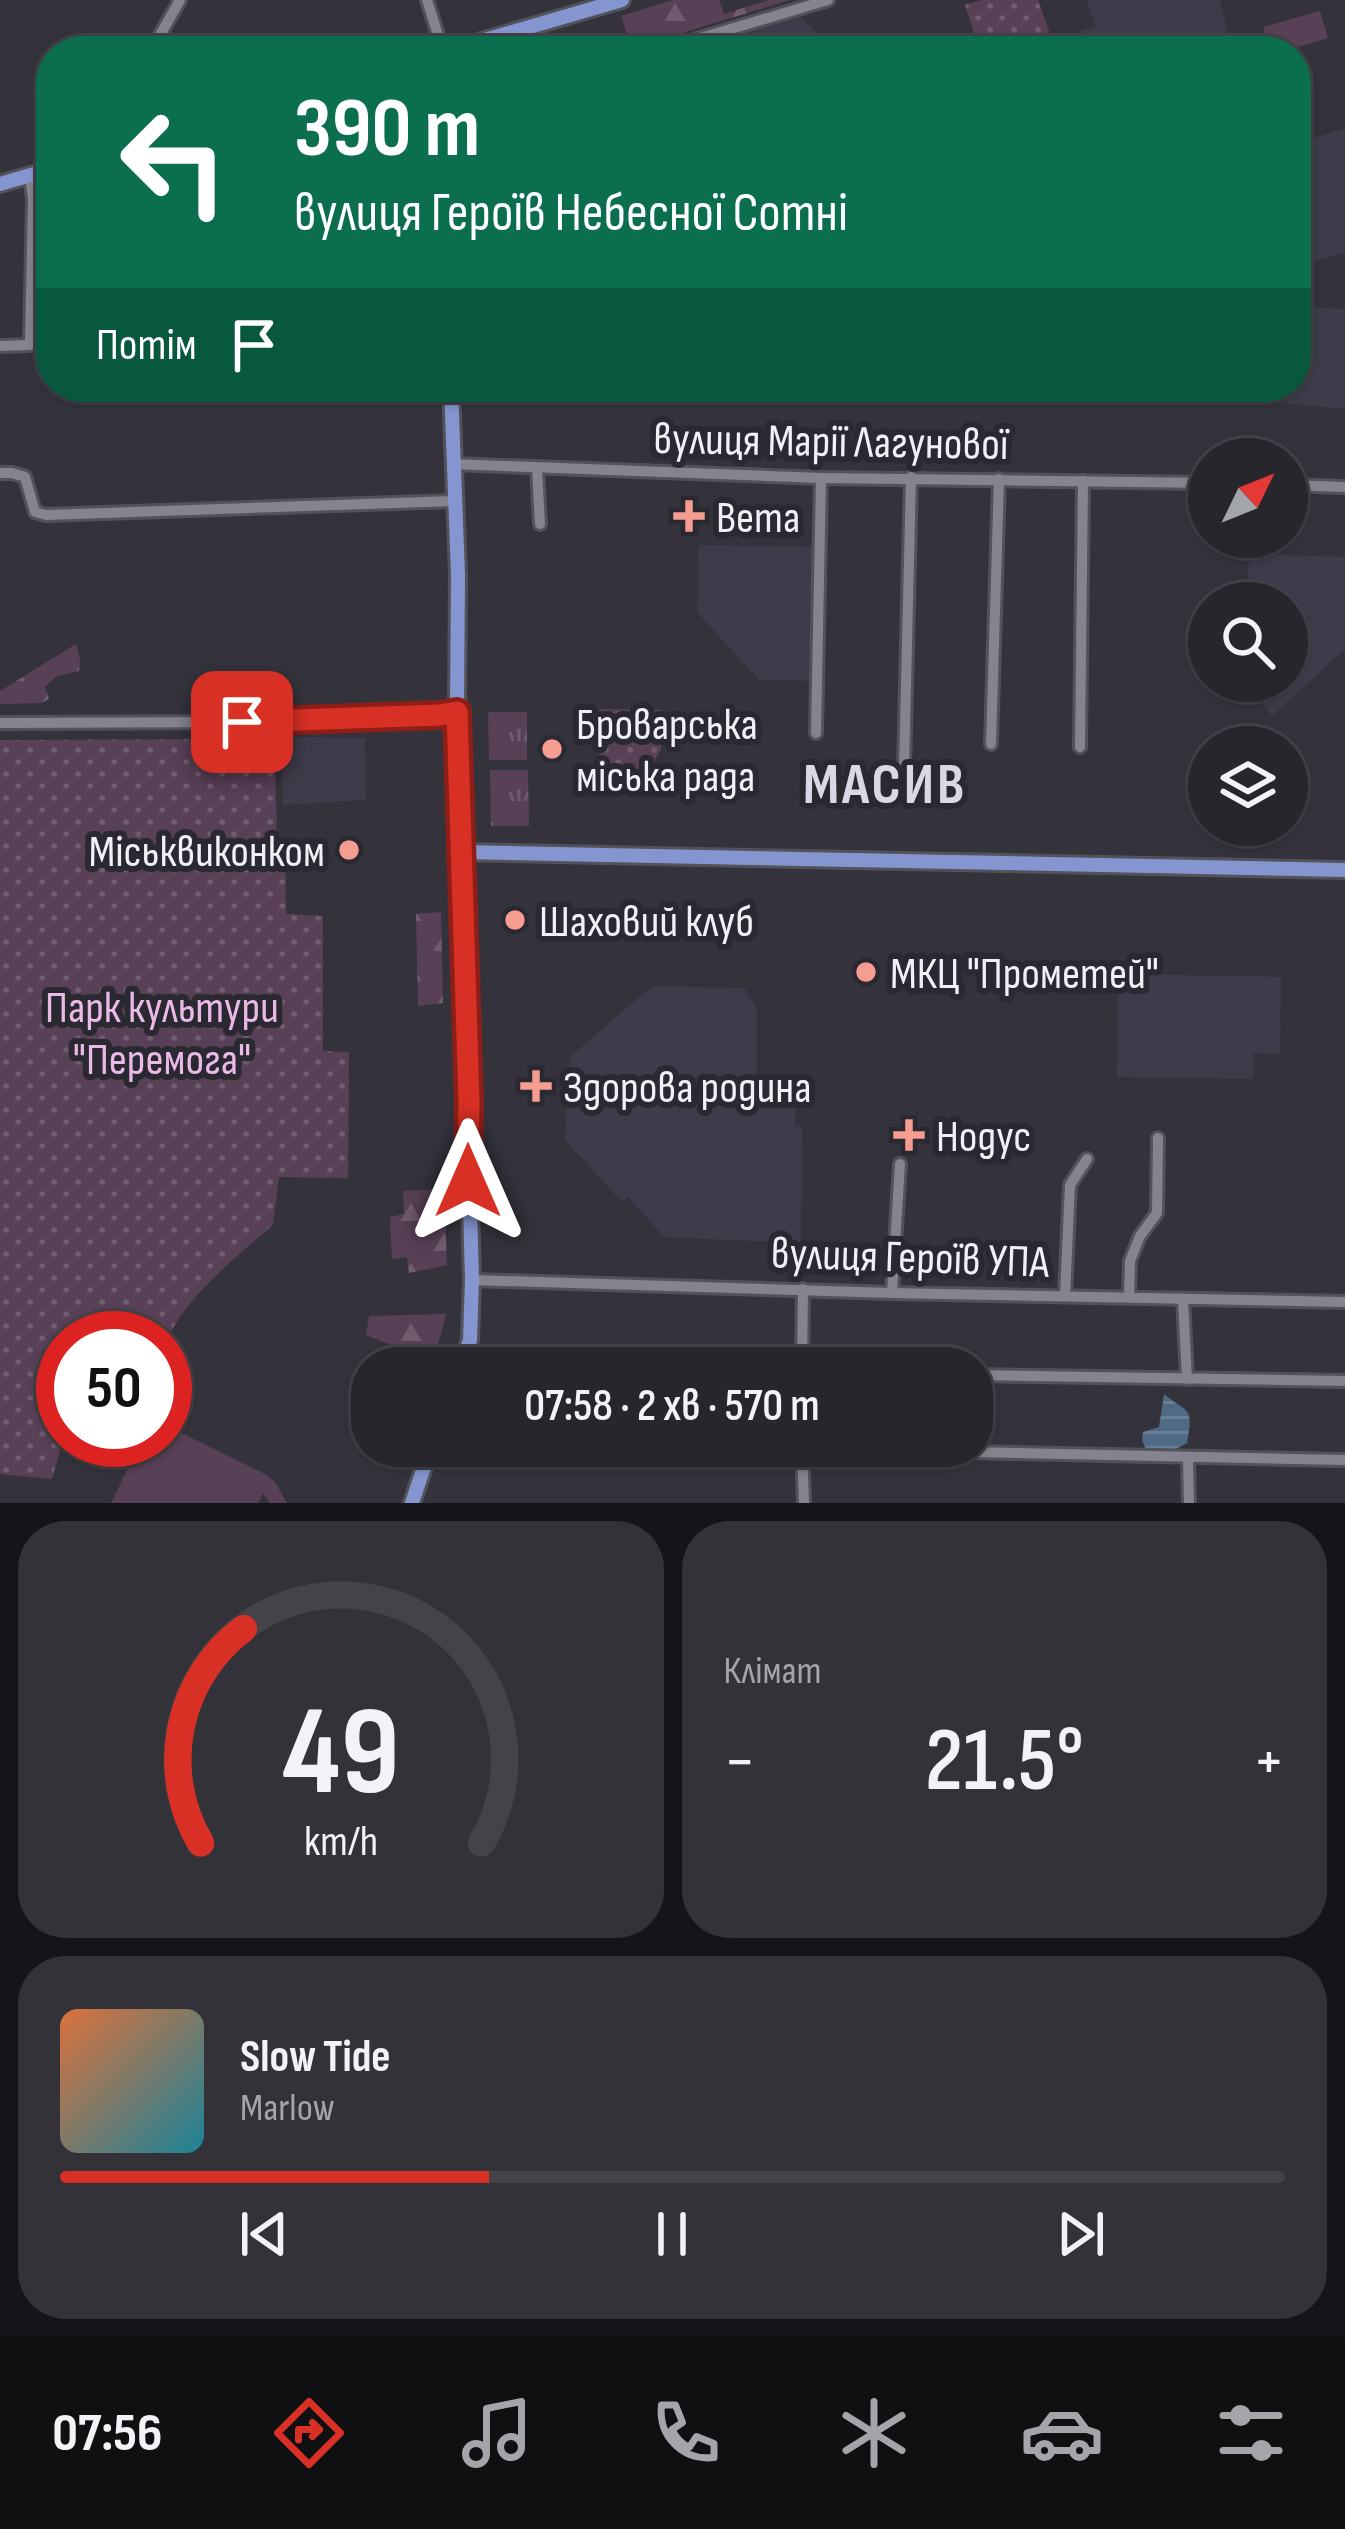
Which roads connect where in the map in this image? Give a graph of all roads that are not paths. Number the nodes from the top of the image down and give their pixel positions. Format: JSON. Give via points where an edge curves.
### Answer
{"nodes":[{"id":1,"x":180,"y":0,"type":"edge"},
{"id":2,"x":427,"y":0,"type":"edge"},
{"id":3,"x":622,"y":0,"type":"edge"},
{"id":4,"x":829,"y":0,"type":"edge"},
{"id":5,"x":160,"y":36,"type":"edge"},
{"id":6,"x":440,"y":36,"type":"edge"},
{"id":7,"x":497,"y":36,"type":"edge"},
{"id":8,"x":708,"y":36,"type":"edge"},
{"id":9,"x":36,"y":173,"type":"edge"},
{"id":10,"x":30,"y":175,"type":"junction"},
{"id":11,"x":0,"y":184,"type":"edge"},
{"id":12,"x":0,"y":346,"type":"edge"},
{"id":13,"x":451,"y":402,"type":"edge"},
{"id":14,"x":452,"y":464,"type":"junction"},
{"id":15,"x":537,"y":469,"type":"junction"},
{"id":16,"x":0,"y":473,"type":"edge"},
{"id":17,"x":911,"y":477,"type":"junction"},
{"id":18,"x":821,"y":478,"type":"junction"},
{"id":19,"x":999,"y":479,"type":"junction"},
{"id":20,"x":1083,"y":481,"type":"junction"},
{"id":21,"x":1188,"y":483,"type":"edge"},
{"id":22,"x":1308,"y":486,"type":"edge"},
{"id":23,"x":1345,"y":487,"type":"edge"},
{"id":24,"x":454,"y":501,"type":"junction"},
{"id":25,"x":540,"y":524,"type":"dead end"},
{"id":26,"x":457,"y":712,"type":"junction"},
{"id":27,"x":0,"y":723,"type":"edge"},
{"id":28,"x":816,"y":733,"type":"dead end"},
{"id":29,"x":992,"y":744,"type":"dead end"},
{"id":30,"x":1080,"y":747,"type":"dead end"},
{"id":31,"x":904,"y":770,"type":"dead end"},
{"id":32,"x":461,"y":852,"type":"junction"},
{"id":33,"x":1345,"y":870,"type":"edge"},
{"id":34,"x":1158,"y":1138,"type":"dead end"},
{"id":35,"x":1087,"y":1159,"type":"dead end"},
{"id":36,"x":900,"y":1164,"type":"dead end"},
{"id":37,"x":472,"y":1280,"type":"junction"},
{"id":38,"x":803,"y":1289,"type":"junction"},
{"id":39,"x":892,"y":1293,"type":"junction"},
{"id":40,"x":1065,"y":1296,"type":"junction"},
{"id":41,"x":1129,"y":1298,"type":"junction"},
{"id":42,"x":1183,"y":1299,"type":"junction"},
{"id":43,"x":1345,"y":1302,"type":"edge"},
{"id":44,"x":467,"y":1347,"type":"edge"},
{"id":45,"x":802,"y":1347,"type":"edge"},
{"id":46,"x":993,"y":1375,"type":"edge"},
{"id":47,"x":1187,"y":1379,"type":"junction"},
{"id":48,"x":1345,"y":1381,"type":"edge"},
{"id":49,"x":993,"y":1452,"type":"edge"},
{"id":50,"x":1188,"y":1458,"type":"junction"},
{"id":51,"x":1345,"y":1460,"type":"edge"},
{"id":52,"x":424,"y":1467,"type":"edge"},
{"id":53,"x":803,"y":1467,"type":"edge"},
{"id":54,"x":412,"y":1503,"type":"edge"},
{"id":55,"x":804,"y":1503,"type":"edge"},
{"id":56,"x":1189,"y":1503,"type":"edge"}],
"edges":[{"from":1,"to":5,"type":"street"},
{"from":2,"to":6,"type":"street"},
{"from":3,"to":7,"type":"main road"},
{"from":4,"to":8,"type":"street"},
{"from":9,"to":10,"type":"main road"},
{"from":10,"to":11,"type":"main road"},
{"from":10,"to":12,"type":"street","via":[[30,344]]},
{"from":13,"to":14,"type":"main road"},
{"from":14,"to":15,"type":"street","name":"вулиця Марії Лагунової"},
{"from":14,"to":24,"type":"main road"},
{"from":15,"to":18,"type":"street","name":"вулиця Марії Лагунової"},
{"from":15,"to":25,"type":"street"},
{"from":16,"to":24,"type":"street","via":[[25,476],[35,512],[46,515]]},
{"from":17,"to":18,"type":"street","name":"вулиця Марії Лагунової"},
{"from":17,"to":19,"type":"street","name":"вулиця Марії Лагунової"},
{"from":17,"to":31,"type":"street"},
{"from":18,"to":28,"type":"street"},
{"from":19,"to":20,"type":"street","name":"вулиця Марії Лагунової"},
{"from":19,"to":29,"type":"street"},
{"from":20,"to":21,"type":"street","name":"вулиця Марії Лагунової"},
{"from":20,"to":30,"type":"street"},
{"from":22,"to":23,"type":"street"},
{"from":24,"to":26,"type":"main road"},
{"from":26,"to":27,"type":"street"},
{"from":26,"to":32,"type":"main road"},
{"from":32,"to":33,"type":"main road"},
{"from":32,"to":37,"type":"main road"},
{"from":34,"to":41,"type":"street","via":[[1157,1213],[1130,1261]]},
{"from":35,"to":40,"type":"street","via":[[1070,1185]]},
{"from":36,"to":39,"type":"street"},
{"from":37,"to":38,"type":"street","name":"вулиця Героїв УПА"},
{"from":37,"to":44,"type":"main road"},
{"from":38,"to":39,"type":"street","name":"вулиця Героїв УПА"},
{"from":38,"to":45,"type":"street"},
{"from":39,"to":40,"type":"street","name":"вулиця Героїв УПА"},
{"from":40,"to":41,"type":"street","name":"вулиця Героїв УПА"},
{"from":41,"to":42,"type":"street","name":"вулиця Героїв УПА"},
{"from":42,"to":43,"type":"street","name":"вулиця Героїв УПА"},
{"from":42,"to":47,"type":"street"},
{"from":46,"to":47,"type":"street"},
{"from":47,"to":48,"type":"street"},
{"from":49,"to":50,"type":"street"},
{"from":50,"to":51,"type":"street"},
{"from":50,"to":56,"type":"street"},
{"from":52,"to":54,"type":"main road"},
{"from":53,"to":55,"type":"street"}]}
